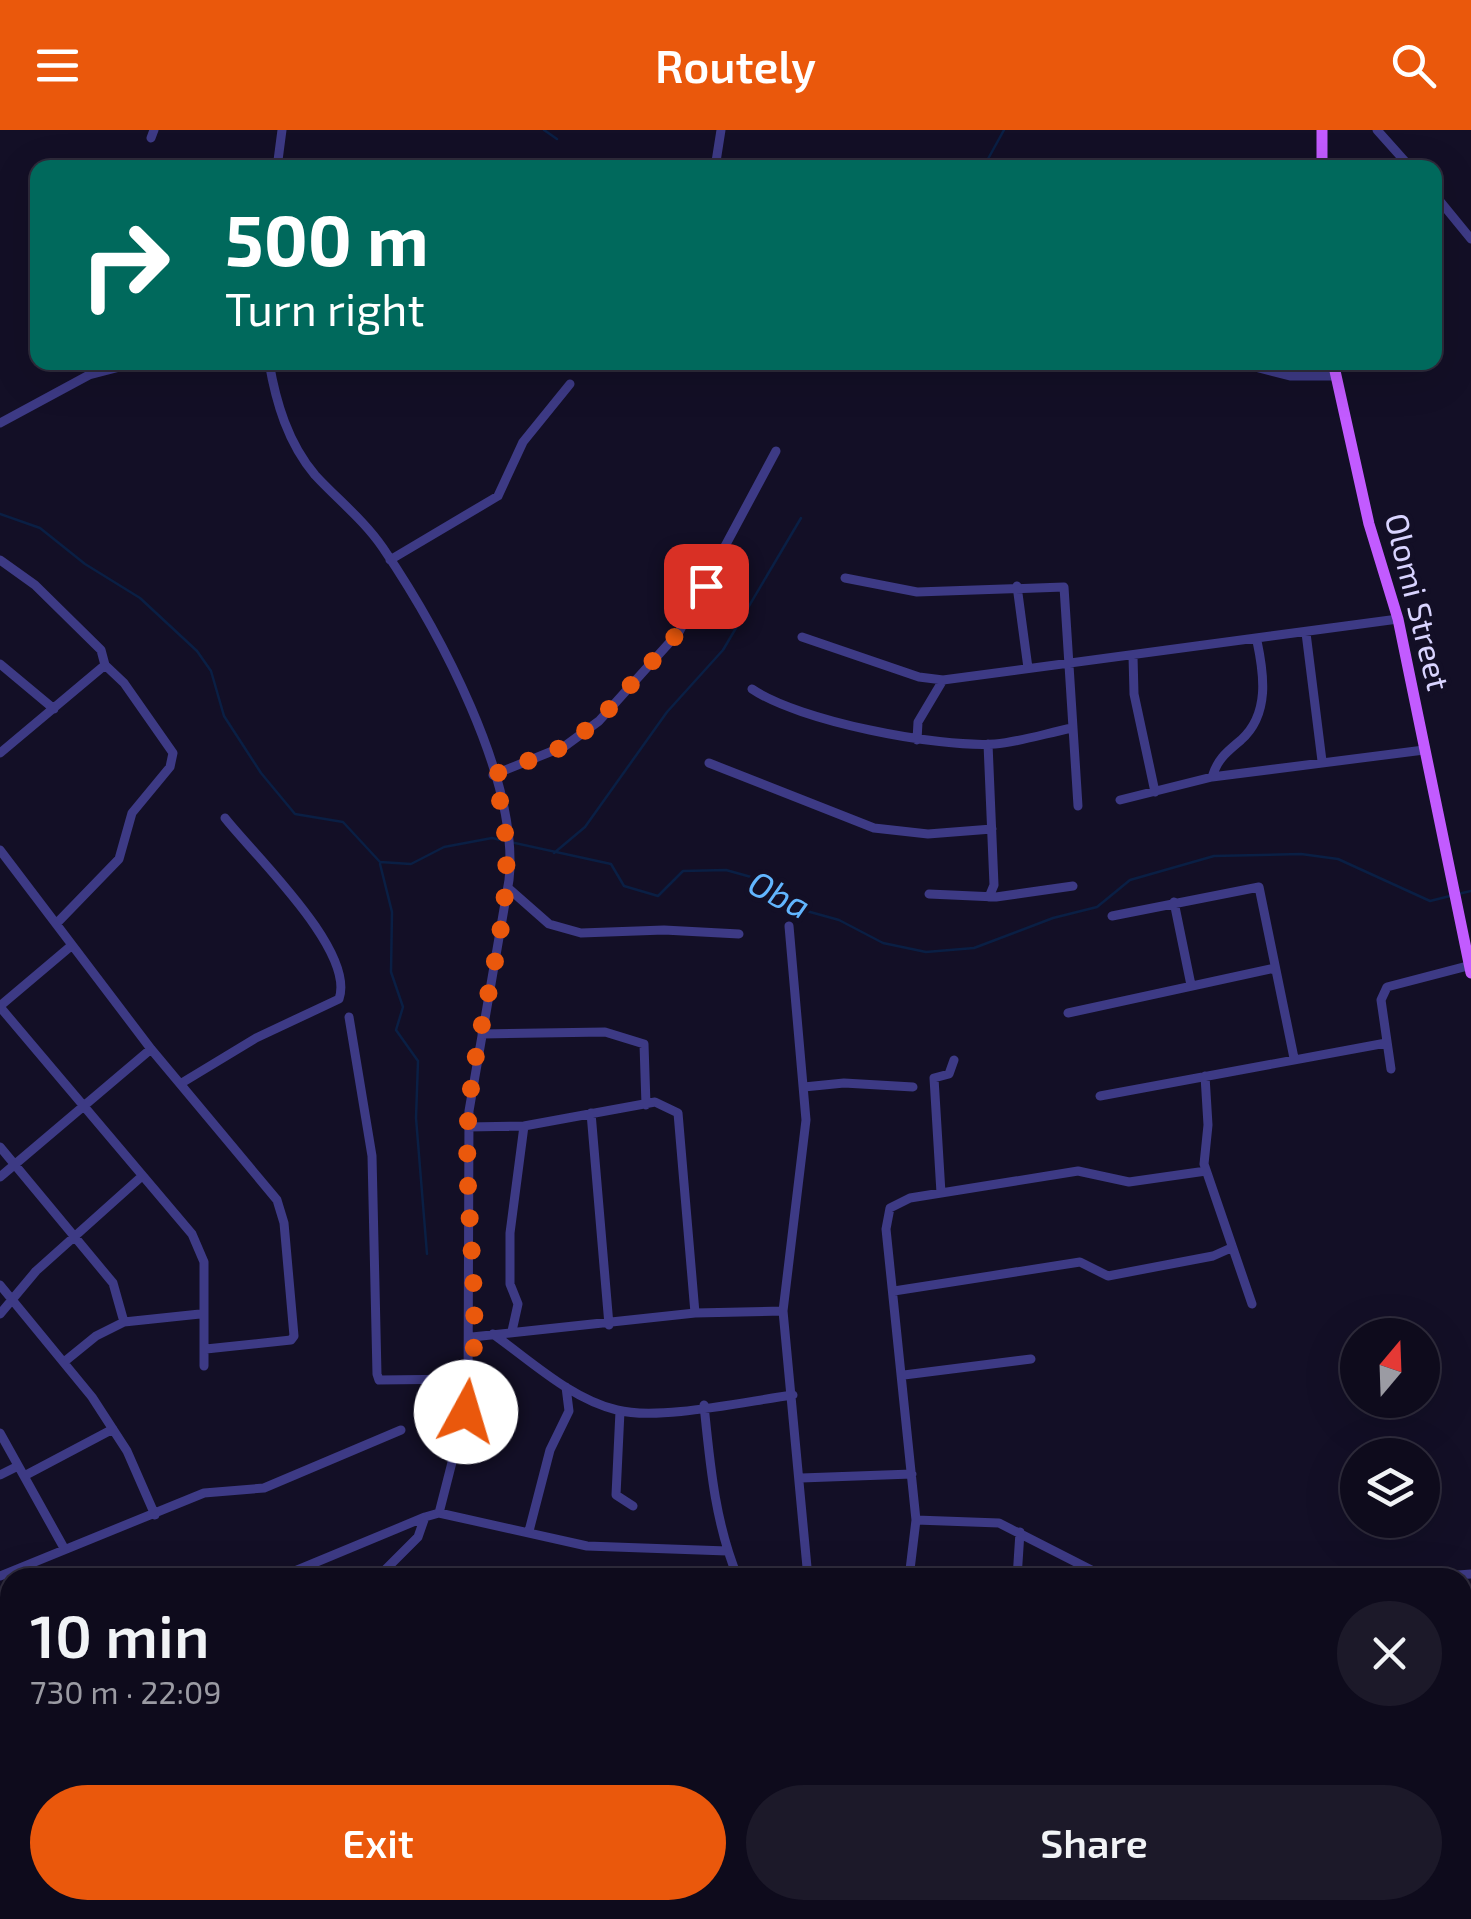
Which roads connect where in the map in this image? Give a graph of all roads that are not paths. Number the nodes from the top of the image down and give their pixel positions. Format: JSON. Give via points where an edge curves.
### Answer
{"nodes":[{"id":1,"x":282,"y":130,"type":"edge"},
{"id":2,"x":722,"y":130,"type":"edge"},
{"id":3,"x":1322,"y":130,"type":"edge"},
{"id":4,"x":1377,"y":130,"type":"edge"},
{"id":5,"x":278,"y":160,"type":"edge"},
{"id":6,"x":716,"y":160,"type":"edge"},
{"id":7,"x":1322,"y":160,"type":"edge"},
{"id":8,"x":1403,"y":160,"type":"edge"},
{"id":9,"x":1442,"y":204,"type":"edge"},
{"id":10,"x":1471,"y":239,"type":"edge"},
{"id":11,"x":104,"y":370,"type":"edge"},
{"id":12,"x":271,"y":370,"type":"edge"},
{"id":13,"x":1267,"y":370,"type":"edge"},
{"id":14,"x":1328,"y":370,"type":"edge"},
{"id":15,"x":1334,"y":370,"type":"edge"},
{"id":16,"x":570,"y":384,"type":"dead end"},
{"id":17,"x":0,"y":422,"type":"edge"},
{"id":18,"x":776,"y":450,"type":"dead end"},
{"id":19,"x":0,"y":560,"type":"edge"},
{"id":20,"x":390,"y":560,"type":"junction"},
{"id":21,"x":845,"y":578,"type":"dead end"},
{"id":22,"x":1018,"y":586,"type":"junction"},
{"id":23,"x":1398,"y":619,"type":"junction"},
{"id":24,"x":1306,"y":633,"type":"junction"},
{"id":25,"x":802,"y":637,"type":"dead end"},
{"id":26,"x":1257,"y":641,"type":"junction"},
{"id":27,"x":1133,"y":656,"type":"junction"},
{"id":28,"x":0,"y":664,"type":"edge"},
{"id":29,"x":1066,"y":664,"type":"junction"},
{"id":30,"x":105,"y":665,"type":"junction"},
{"id":31,"x":1028,"y":668,"type":"junction"},
{"id":32,"x":943,"y":680,"type":"junction"},
{"id":33,"x":752,"y":690,"type":"dead end"},
{"id":34,"x":54,"y":708,"type":"junction"},
{"id":35,"x":1072,"y":728,"type":"junction"},
{"id":36,"x":918,"y":740,"type":"junction"},
{"id":37,"x":988,"y":744,"type":"junction"},
{"id":38,"x":1424,"y":750,"type":"junction"},
{"id":39,"x":0,"y":753,"type":"edge"},
{"id":40,"x":1322,"y":761,"type":"junction"},
{"id":41,"x":709,"y":763,"type":"dead end"},
{"id":42,"x":493,"y":775,"type":"junction"},
{"id":43,"x":1212,"y":777,"type":"junction"},
{"id":44,"x":1155,"y":792,"type":"junction"},
{"id":45,"x":1120,"y":800,"type":"dead end"},
{"id":46,"x":1078,"y":806,"type":"dead end"},
{"id":47,"x":224,"y":818,"type":"dead end"},
{"id":48,"x":992,"y":829,"type":"junction"},
{"id":49,"x":0,"y":850,"type":"edge"},
{"id":50,"x":1073,"y":886,"type":"dead end"},
{"id":51,"x":508,"y":888,"type":"junction"},
{"id":52,"x":929,"y":894,"type":"dead end"},
{"id":53,"x":989,"y":898,"type":"junction"},
{"id":54,"x":1174,"y":902,"type":"junction"},
{"id":55,"x":1112,"y":916,"type":"dead end"},
{"id":56,"x":56,"y":924,"type":"junction"},
{"id":57,"x":789,"y":926,"type":"dead end"},
{"id":58,"x":738,"y":934,"type":"dead end"},
{"id":59,"x":71,"y":946,"type":"junction"},
{"id":60,"x":1275,"y":968,"type":"junction"},
{"id":61,"x":1470,"y":968,"type":"edge"},
{"id":62,"x":1191,"y":985,"type":"junction"},
{"id":63,"x":0,"y":1006,"type":"edge"},
{"id":64,"x":1068,"y":1013,"type":"dead end"},
{"id":65,"x":349,"y":1017,"type":"dead end"},
{"id":66,"x":482,"y":1034,"type":"junction"},
{"id":67,"x":1386,"y":1043,"type":"junction"},
{"id":68,"x":151,"y":1050,"type":"junction"},
{"id":69,"x":1294,"y":1058,"type":"junction"},
{"id":70,"x":954,"y":1060,"type":"dead end"},
{"id":71,"x":1391,"y":1069,"type":"dead end"},
{"id":72,"x":1205,"y":1076,"type":"junction"},
{"id":73,"x":180,"y":1084,"type":"junction"},
{"id":74,"x":804,"y":1087,"type":"junction"},
{"id":75,"x":913,"y":1087,"type":"dead end"},
{"id":76,"x":1100,"y":1096,"type":"dead end"},
{"id":77,"x":646,"y":1104,"type":"junction"},
{"id":78,"x":84,"y":1105,"type":"junction"},
{"id":79,"x":592,"y":1112,"type":"junction"},
{"id":80,"x":524,"y":1126,"type":"junction"},
{"id":81,"x":468,"y":1127,"type":"junction"},
{"id":82,"x":0,"y":1147,"type":"edge"},
{"id":83,"x":13,"y":1162,"type":"junction"},
{"id":84,"x":1206,"y":1171,"type":"junction"},
{"id":85,"x":0,"y":1176,"type":"edge"},
{"id":86,"x":141,"y":1177,"type":"junction"},
{"id":87,"x":941,"y":1193,"type":"junction"},
{"id":88,"x":76,"y":1238,"type":"junction"},
{"id":89,"x":1231,"y":1248,"type":"junction"},
{"id":90,"x":0,"y":1285,"type":"edge"},
{"id":91,"x":894,"y":1291,"type":"junction"},
{"id":92,"x":12,"y":1301,"type":"junction"},
{"id":93,"x":1252,"y":1304,"type":"dead end"},
{"id":94,"x":783,"y":1311,"type":"junction"},
{"id":95,"x":695,"y":1313,"type":"junction"},
{"id":96,"x":0,"y":1314,"type":"edge"},
{"id":97,"x":200,"y":1314,"type":"junction"},
{"id":98,"x":124,"y":1322,"type":"junction"},
{"id":99,"x":610,"y":1325,"type":"junction"},
{"id":100,"x":512,"y":1331,"type":"junction"},
{"id":101,"x":493,"y":1334,"type":"junction"},
{"id":102,"x":472,"y":1336,"type":"junction"},
{"id":103,"x":206,"y":1349,"type":"junction"},
{"id":104,"x":1032,"y":1360,"type":"dead end"},
{"id":105,"x":64,"y":1362,"type":"junction"},
{"id":106,"x":204,"y":1366,"type":"dead end"},
{"id":107,"x":904,"y":1375,"type":"junction"},
{"id":108,"x":470,"y":1379,"type":"junction"},
{"id":109,"x":566,"y":1386,"type":"junction"},
{"id":110,"x":793,"y":1396,"type":"junction"},
{"id":111,"x":592,"y":1401,"type":"junction"},
{"id":112,"x":704,"y":1406,"type":"junction"},
{"id":113,"x":569,"y":1411,"type":"junction"},
{"id":114,"x":620,"y":1411,"type":"junction"},
{"id":115,"x":114,"y":1429,"type":"junction"},
{"id":116,"x":401,"y":1430,"type":"dead end"},
{"id":117,"x":0,"y":1433,"type":"edge"},
{"id":118,"x":18,"y":1466,"type":"junction"},
{"id":119,"x":912,"y":1474,"type":"junction"},
{"id":120,"x":0,"y":1475,"type":"edge"},
{"id":121,"x":26,"y":1476,"type":"junction"},
{"id":122,"x":802,"y":1478,"type":"junction"},
{"id":123,"x":633,"y":1506,"type":"dead end"},
{"id":124,"x":439,"y":1514,"type":"junction"},
{"id":125,"x":155,"y":1515,"type":"junction"},
{"id":126,"x":425,"y":1517,"type":"junction"},
{"id":127,"x":916,"y":1520,"type":"junction"},
{"id":128,"x":529,"y":1531,"type":"junction"},
{"id":129,"x":1020,"y":1532,"type":"junction"},
{"id":130,"x":64,"y":1548,"type":"junction"},
{"id":131,"x":727,"y":1551,"type":"junction"},
{"id":132,"x":23,"y":1568,"type":"edge"},
{"id":133,"x":302,"y":1568,"type":"edge"},
{"id":134,"x":387,"y":1568,"type":"edge"},
{"id":135,"x":734,"y":1568,"type":"edge"},
{"id":136,"x":807,"y":1568,"type":"edge"},
{"id":137,"x":910,"y":1568,"type":"edge"},
{"id":138,"x":1018,"y":1568,"type":"edge"},
{"id":139,"x":1089,"y":1568,"type":"edge"}],
"edges":[{"from":1,"to":5,"type":"street"},
{"from":2,"to":6,"type":"street"},
{"from":3,"to":7,"type":"main road"},
{"from":4,"to":8,"type":"street"},
{"from":9,"to":10,"type":"street"},
{"from":11,"to":17,"type":"street"},
{"from":12,"to":20,"type":"street","via":[[282,417],[300,453]]},
{"from":13,"to":14,"type":"street","via":[[1290,376]]},
{"from":15,"to":23,"type":"main road","name":"Olomi Street"},
{"from":16,"to":20,"type":"street","via":[[524,442],[498,496]]},
{"from":18,"to":42,"type":"street","via":[[679,632],[598,721],[565,746]]},
{"from":19,"to":30,"type":"street","via":[[101,650]]},
{"from":20,"to":42,"type":"street","via":[[468,698]]},
{"from":21,"to":22,"type":"street","via":[[917,592]]},
{"from":22,"to":29,"type":"street","via":[[1064,587]]},
{"from":22,"to":31,"type":"street"},
{"from":23,"to":24,"type":"street"},
{"from":23,"to":38,"type":"main road","name":"Olomi Street"},
{"from":24,"to":26,"type":"street"},
{"from":24,"to":40,"type":"street"},
{"from":25,"to":32,"type":"street"},
{"from":26,"to":27,"type":"street"},
{"from":26,"to":43,"type":"street","via":[[1265,680],[1260,706]]},
{"from":27,"to":29,"type":"street"},
{"from":27,"to":44,"type":"street","via":[[1134,694]]},
{"from":28,"to":34,"type":"street"},
{"from":29,"to":31,"type":"street"},
{"from":29,"to":35,"type":"street"},
{"from":30,"to":34,"type":"street"},
{"from":30,"to":56,"type":"street","via":[[168,745],[172,764],[132,813],[119,858]]},
{"from":31,"to":32,"type":"street"},
{"from":32,"to":36,"type":"street","via":[[918,722]]},
{"from":33,"to":36,"type":"street","via":[[785,706]]},
{"from":34,"to":39,"type":"street"},
{"from":35,"to":37,"type":"street"},
{"from":35,"to":46,"type":"street"},
{"from":36,"to":37,"type":"street"},
{"from":37,"to":48,"type":"street"},
{"from":38,"to":40,"type":"street"},
{"from":38,"to":61,"type":"main road","name":"Olomi Street"},
{"from":40,"to":43,"type":"street"},
{"from":41,"to":48,"type":"street","via":[[874,828],[928,834]]},
{"from":42,"to":51,"type":"street","via":[[507,827]]},
{"from":43,"to":44,"type":"street"},
{"from":44,"to":45,"type":"street"},
{"from":47,"to":73,"type":"street","via":[[326,939],[343,990],[340,999]]},
{"from":48,"to":53,"type":"street"},
{"from":49,"to":56,"type":"street"},
{"from":50,"to":53,"type":"street"},
{"from":51,"to":58,"type":"street","via":[[549,924],[581,933]]},
{"from":51,"to":66,"type":"street"},
{"from":52,"to":53,"type":"street"},
{"from":54,"to":55,"type":"street"},
{"from":54,"to":60,"type":"street","via":[[1259,886]]},
{"from":54,"to":62,"type":"street"},
{"from":56,"to":59,"type":"street"},
{"from":57,"to":74,"type":"street"},
{"from":59,"to":63,"type":"street"},
{"from":59,"to":68,"type":"street"},
{"from":60,"to":62,"type":"street"},
{"from":60,"to":69,"type":"street"},
{"from":61,"to":67,"type":"street","via":[[1387,986],[1381,1000]]},
{"from":62,"to":64,"type":"street"},
{"from":63,"to":78,"type":"street"},
{"from":65,"to":108,"type":"street","via":[[372,1156],[379,1380]]},
{"from":66,"to":77,"type":"street","via":[[605,1032],[644,1044]]},
{"from":66,"to":81,"type":"street"},
{"from":67,"to":69,"type":"street"},
{"from":67,"to":71,"type":"street"},
{"from":68,"to":73,"type":"street"},
{"from":68,"to":78,"type":"street"},
{"from":69,"to":72,"type":"street"},
{"from":70,"to":87,"type":"street","via":[[949,1074],[934,1078]]},
{"from":72,"to":76,"type":"street"},
{"from":72,"to":84,"type":"street"},
{"from":73,"to":103,"type":"street","via":[[277,1200],[284,1223],[292,1340]]},
{"from":74,"to":75,"type":"street"},
{"from":74,"to":94,"type":"street","via":[[806,1120]]},
{"from":77,"to":79,"type":"street"},
{"from":77,"to":95,"type":"street","via":[[667,1104],[678,1113]]},
{"from":78,"to":83,"type":"street"},
{"from":78,"to":86,"type":"street"},
{"from":79,"to":80,"type":"street"},
{"from":79,"to":99,"type":"street"},
{"from":80,"to":81,"type":"street"},
{"from":80,"to":100,"type":"street","via":[[510,1232],[511,1290],[518,1304]]},
{"from":81,"to":102,"type":"street"},
{"from":82,"to":83,"type":"street"},
{"from":83,"to":85,"type":"street"},
{"from":83,"to":88,"type":"street"},
{"from":84,"to":87,"type":"street","via":[[1129,1182],[1078,1171]]},
{"from":84,"to":89,"type":"street"},
{"from":86,"to":88,"type":"street"},
{"from":86,"to":97,"type":"street","via":[[200,1250]]},
{"from":87,"to":91,"type":"street","via":[[890,1208],[886,1229]]},
{"from":88,"to":92,"type":"street"},
{"from":88,"to":98,"type":"street","via":[[112,1283]]},
{"from":89,"to":91,"type":"street","via":[[1108,1276],[1080,1262]]},
{"from":89,"to":93,"type":"street"},
{"from":90,"to":92,"type":"street"},
{"from":91,"to":107,"type":"street"},
{"from":92,"to":96,"type":"street"},
{"from":92,"to":105,"type":"street"},
{"from":94,"to":95,"type":"street"},
{"from":94,"to":110,"type":"street"},
{"from":95,"to":99,"type":"street"},
{"from":97,"to":98,"type":"street"},
{"from":97,"to":103,"type":"street"},
{"from":98,"to":105,"type":"street"},
{"from":99,"to":100,"type":"street"},
{"from":100,"to":101,"type":"street"},
{"from":101,"to":102,"type":"street"},
{"from":101,"to":109,"type":"street"},
{"from":102,"to":108,"type":"street"},
{"from":103,"to":106,"type":"street"},
{"from":104,"to":107,"type":"street"},
{"from":105,"to":115,"type":"street"},
{"from":107,"to":119,"type":"street"},
{"from":108,"to":124,"type":"street"},
{"from":109,"to":111,"type":"street"},
{"from":109,"to":113,"type":"street"},
{"from":110,"to":112,"type":"street"},
{"from":110,"to":122,"type":"street"},
{"from":111,"to":113,"type":"street"},
{"from":111,"to":114,"type":"street"},
{"from":112,"to":114,"type":"street"},
{"from":112,"to":131,"type":"street"},
{"from":113,"to":128,"type":"street","via":[[550,1450]]},
{"from":114,"to":123,"type":"street","via":[[616,1495]]},
{"from":115,"to":121,"type":"street"},
{"from":115,"to":125,"type":"street"},
{"from":116,"to":125,"type":"street","via":[[264,1488],[204,1493]]},
{"from":117,"to":118,"type":"street"},
{"from":118,"to":120,"type":"street"},
{"from":118,"to":121,"type":"street"},
{"from":119,"to":122,"type":"street"},
{"from":119,"to":127,"type":"street"},
{"from":121,"to":130,"type":"street"},
{"from":122,"to":136,"type":"street"},
{"from":124,"to":126,"type":"street"},
{"from":124,"to":128,"type":"street"},
{"from":125,"to":130,"type":"street"},
{"from":126,"to":133,"type":"street"},
{"from":126,"to":134,"type":"street","via":[[418,1537]]},
{"from":127,"to":129,"type":"street","via":[[999,1523]]},
{"from":127,"to":137,"type":"street"},
{"from":128,"to":131,"type":"street","via":[[587,1546]]},
{"from":129,"to":138,"type":"street"},
{"from":129,"to":139,"type":"street"},
{"from":130,"to":132,"type":"street"},
{"from":131,"to":135,"type":"street"}]}
